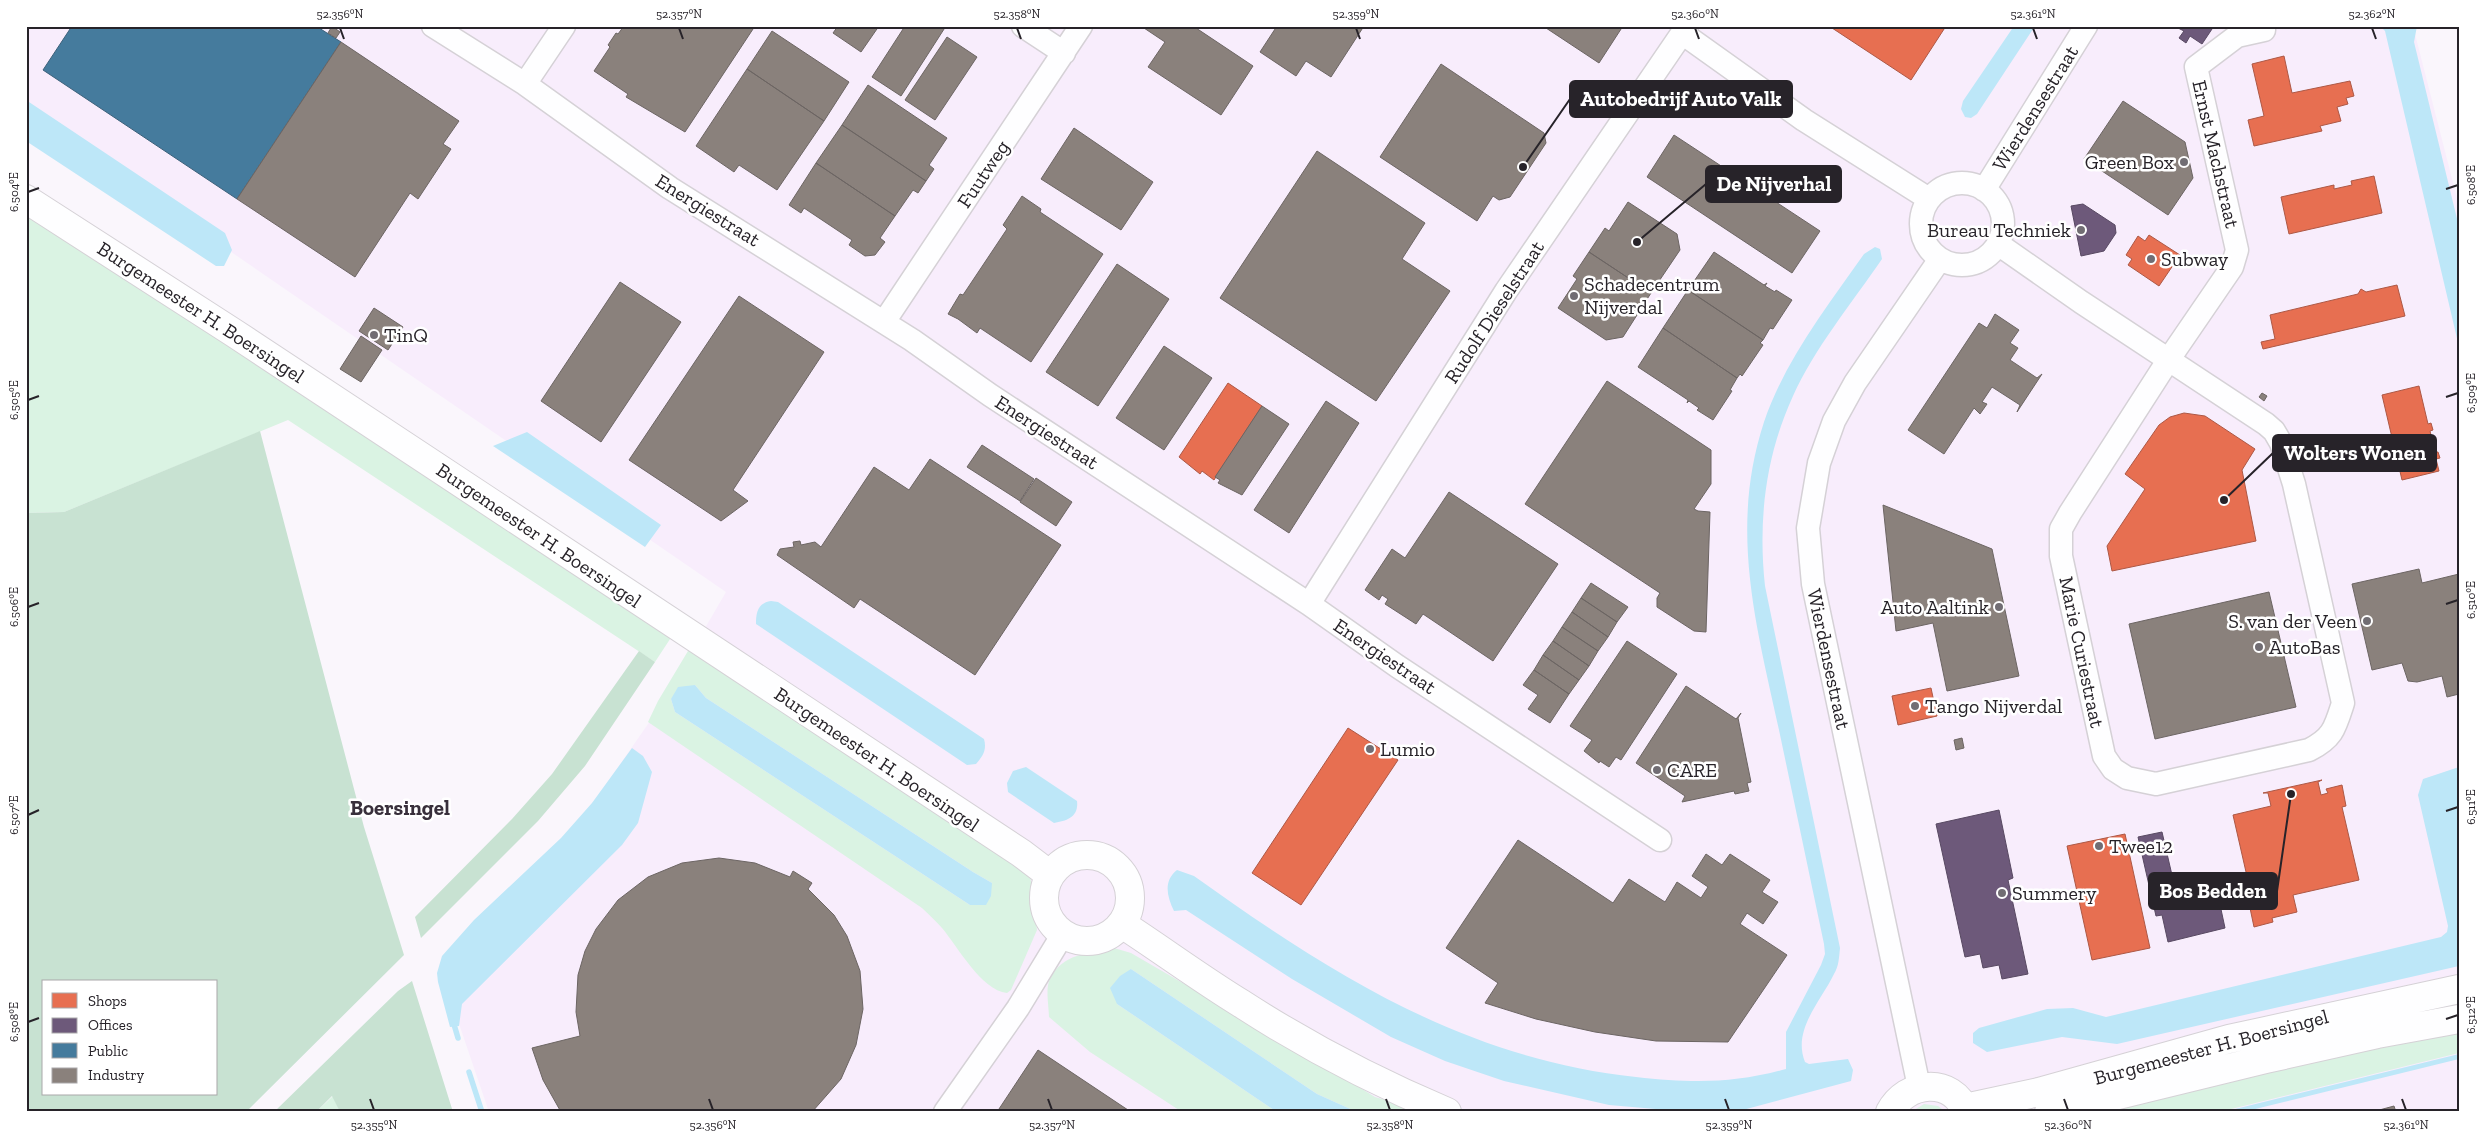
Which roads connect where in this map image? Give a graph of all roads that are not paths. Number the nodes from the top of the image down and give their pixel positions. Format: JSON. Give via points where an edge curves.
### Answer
{"nodes":[{"id":1,"x":434,"y":26,"type":"edge"},
{"id":2,"x":564,"y":26,"type":"edge"},
{"id":3,"x":1024,"y":26,"type":"edge"},
{"id":4,"x":1081,"y":26,"type":"edge"},
{"id":5,"x":2086,"y":26,"type":"edge"},
{"id":6,"x":1684,"y":30,"type":"edge"},
{"id":7,"x":2264,"y":30,"type":"dead end"},
{"id":8,"x":1064,"y":53,"type":"junction"},
{"id":9,"x":525,"y":84,"type":"junction"},
{"id":10,"x":1984,"y":190,"type":"junction"},
{"id":11,"x":1929,"y":199,"type":"junction"},
{"id":12,"x":26,"y":200,"type":"edge"},
{"id":13,"x":1998,"y":244,"type":"junction"},
{"id":14,"x":1940,"y":259,"type":"junction"},
{"id":15,"x":884,"y":322,"type":"junction"},
{"id":16,"x":2169,"y":359,"type":"junction"},
{"id":17,"x":1309,"y":604,"type":"junction"},
{"id":18,"x":1660,"y":840,"type":"dead end"},
{"id":19,"x":1050,"y":875,"type":"junction"},
{"id":20,"x":1122,"y":924,"type":"junction"},
{"id":21,"x":1063,"y":934,"type":"junction"},
{"id":22,"x":2459,"y":989,"type":"edge"},
{"id":23,"x":2459,"y":1019,"type":"edge"},
{"id":24,"x":1919,"y":1087,"type":"junction"},
{"id":25,"x":1965,"y":1110,"type":"edge"},
{"id":26,"x":945,"y":1112,"type":"edge"},
{"id":27,"x":1447,"y":1112,"type":"edge"},
{"id":28,"x":1890,"y":1112,"type":"edge"},
{"id":29,"x":2049,"y":1112,"type":"edge"}],
"edges":[{"from":1,"to":9,"type":"street","name":"Energiestraat"},
{"from":2,"to":9,"type":"street"},
{"from":3,"to":8,"type":"street"},
{"from":4,"to":8,"type":"street","name":"Fuutweg"},
{"from":5,"to":10,"type":"street","name":"Wierdensestraat"},
{"from":6,"to":11,"type":"street","via":[[1804,120]]},
{"from":6,"to":17,"type":"street","name":"Rudolf Dieselstraat","via":[[1506,291]]},
{"from":7,"to":16,"type":"street","name":"Ernst Machstraat","via":[[2236,36],[2196,67],[2237,250],[2232,267]]},
{"from":8,"to":15,"type":"street","name":"Fuutweg"},
{"from":9,"to":15,"type":"street","name":"Energiestraat","via":[[670,188]]},
{"from":10,"to":11,"type":"street","via":[[1958,183],[1947,186]]},
{"from":10,"to":13,"type":"street","via":[[1996,201],[2001,212],[2003,222]]},
{"from":11,"to":14,"type":"street","via":[[1921,220],[1922,231],[1925,242]]},
{"from":12,"to":19,"type":"main road","name":"Burgemeester H. Boersingel","via":[[251,343]]},
{"from":13,"to":14,"type":"street","via":[[1987,256],[1972,264],[1950,264]]},
{"from":13,"to":16,"type":"street"},
{"from":14,"to":24,"type":"street","name":"Wierdensestraat","via":[[1834,421],[1819,463],[1808,528],[1813,584]]},
{"from":15,"to":17,"type":"street","name":"Energiestraat"},
{"from":16,"to":16,"type":"street","name":"Marie Curiestraat","via":[[2266,424],[2282,443],[2343,703],[2326,741],[2309,750],[2156,784],[2127,778],[2113,769],[2104,756],[2062,556],[2061,529]]},
{"from":17,"to":18,"type":"street","name":"Energiestraat"},
{"from":19,"to":20,"type":"main road","via":[[1064,860],[1082,854],[1111,862],[1125,876],[1130,895],[1130,905]]},
{"from":19,"to":21,"type":"main road","via":[[1043,896],[1044,907],[1054,927]]},
{"from":20,"to":21,"type":"main road","via":[[1114,932],[1094,941],[1072,939]]},
{"from":20,"to":27,"type":"main road","via":[[1242,1005],[1312,1046],[1398,1091]]},
{"from":21,"to":26,"type":"street","via":[[1018,1008]]},
{"from":22,"to":25,"type":"main road","name":"Burgemeester H. Boersingel","via":[[2229,1039]]},
{"from":23,"to":29,"type":"main road","name":"Burgemeester H. Boersingel","via":[[2322,1047]]},
{"from":24,"to":25,"type":"main road","via":[[1933,1086],[1946,1090]]},
{"from":24,"to":28,"type":"main road","via":[[1904,1093],[1894,1102]]}]}
